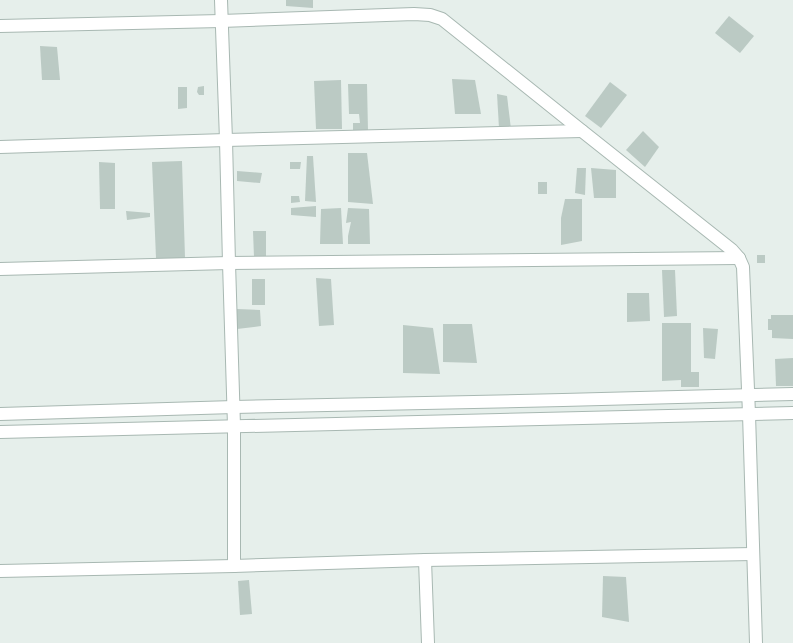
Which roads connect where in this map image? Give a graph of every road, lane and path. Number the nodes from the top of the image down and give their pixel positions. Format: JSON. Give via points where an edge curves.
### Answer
{"nodes":[{"id":1,"x":221,"y":0,"type":"edge"},
{"id":2,"x":221,"y":21,"type":"junction"},
{"id":3,"x":0,"y":26,"type":"edge"},
{"id":4,"x":582,"y":131,"type":"junction"},
{"id":5,"x":226,"y":140,"type":"junction"},
{"id":6,"x":0,"y":147,"type":"edge"},
{"id":7,"x":739,"y":258,"type":"junction"},
{"id":8,"x":229,"y":263,"type":"junction"},
{"id":9,"x":0,"y":269,"type":"edge"},
{"id":10,"x":793,"y":394,"type":"edge"},
{"id":11,"x":748,"y":395,"type":"junction"},
{"id":12,"x":234,"y":407,"type":"junction"},
{"id":13,"x":793,"y":413,"type":"edge"},
{"id":14,"x":0,"y":414,"type":"edge"},
{"id":15,"x":749,"y":414,"type":"junction"},
{"id":16,"x":234,"y":426,"type":"junction"},
{"id":17,"x":0,"y":432,"type":"edge"},
{"id":18,"x":753,"y":554,"type":"junction"},
{"id":19,"x":425,"y":560,"type":"junction"},
{"id":20,"x":234,"y":566,"type":"junction"},
{"id":21,"x":0,"y":571,"type":"edge"},
{"id":22,"x":428,"y":643,"type":"edge"},
{"id":23,"x":756,"y":643,"type":"edge"}],
"edges":[{"from":1,"to":2,"type":"street"},
{"from":2,"to":3,"type":"street"},
{"from":2,"to":4,"type":"street","via":[[430,15],[442,19]]},
{"from":2,"to":5,"type":"street"},
{"from":4,"to":5,"type":"street"},
{"from":4,"to":7,"type":"street"},
{"from":5,"to":6,"type":"street"},
{"from":5,"to":8,"type":"street"},
{"from":7,"to":8,"type":"street"},
{"from":7,"to":11,"type":"street","via":[[743,267]]},
{"from":8,"to":9,"type":"street"},
{"from":8,"to":12,"type":"street"},
{"from":10,"to":11,"type":"street"},
{"from":11,"to":12,"type":"street"},
{"from":11,"to":15,"type":"street"},
{"from":12,"to":14,"type":"street"},
{"from":12,"to":16,"type":"street"},
{"from":13,"to":15,"type":"street"},
{"from":15,"to":16,"type":"street"},
{"from":15,"to":18,"type":"street"},
{"from":16,"to":17,"type":"street"},
{"from":16,"to":20,"type":"street"},
{"from":18,"to":19,"type":"street"},
{"from":18,"to":23,"type":"street"},
{"from":19,"to":20,"type":"street"},
{"from":19,"to":22,"type":"street"},
{"from":20,"to":21,"type":"street"}]}
